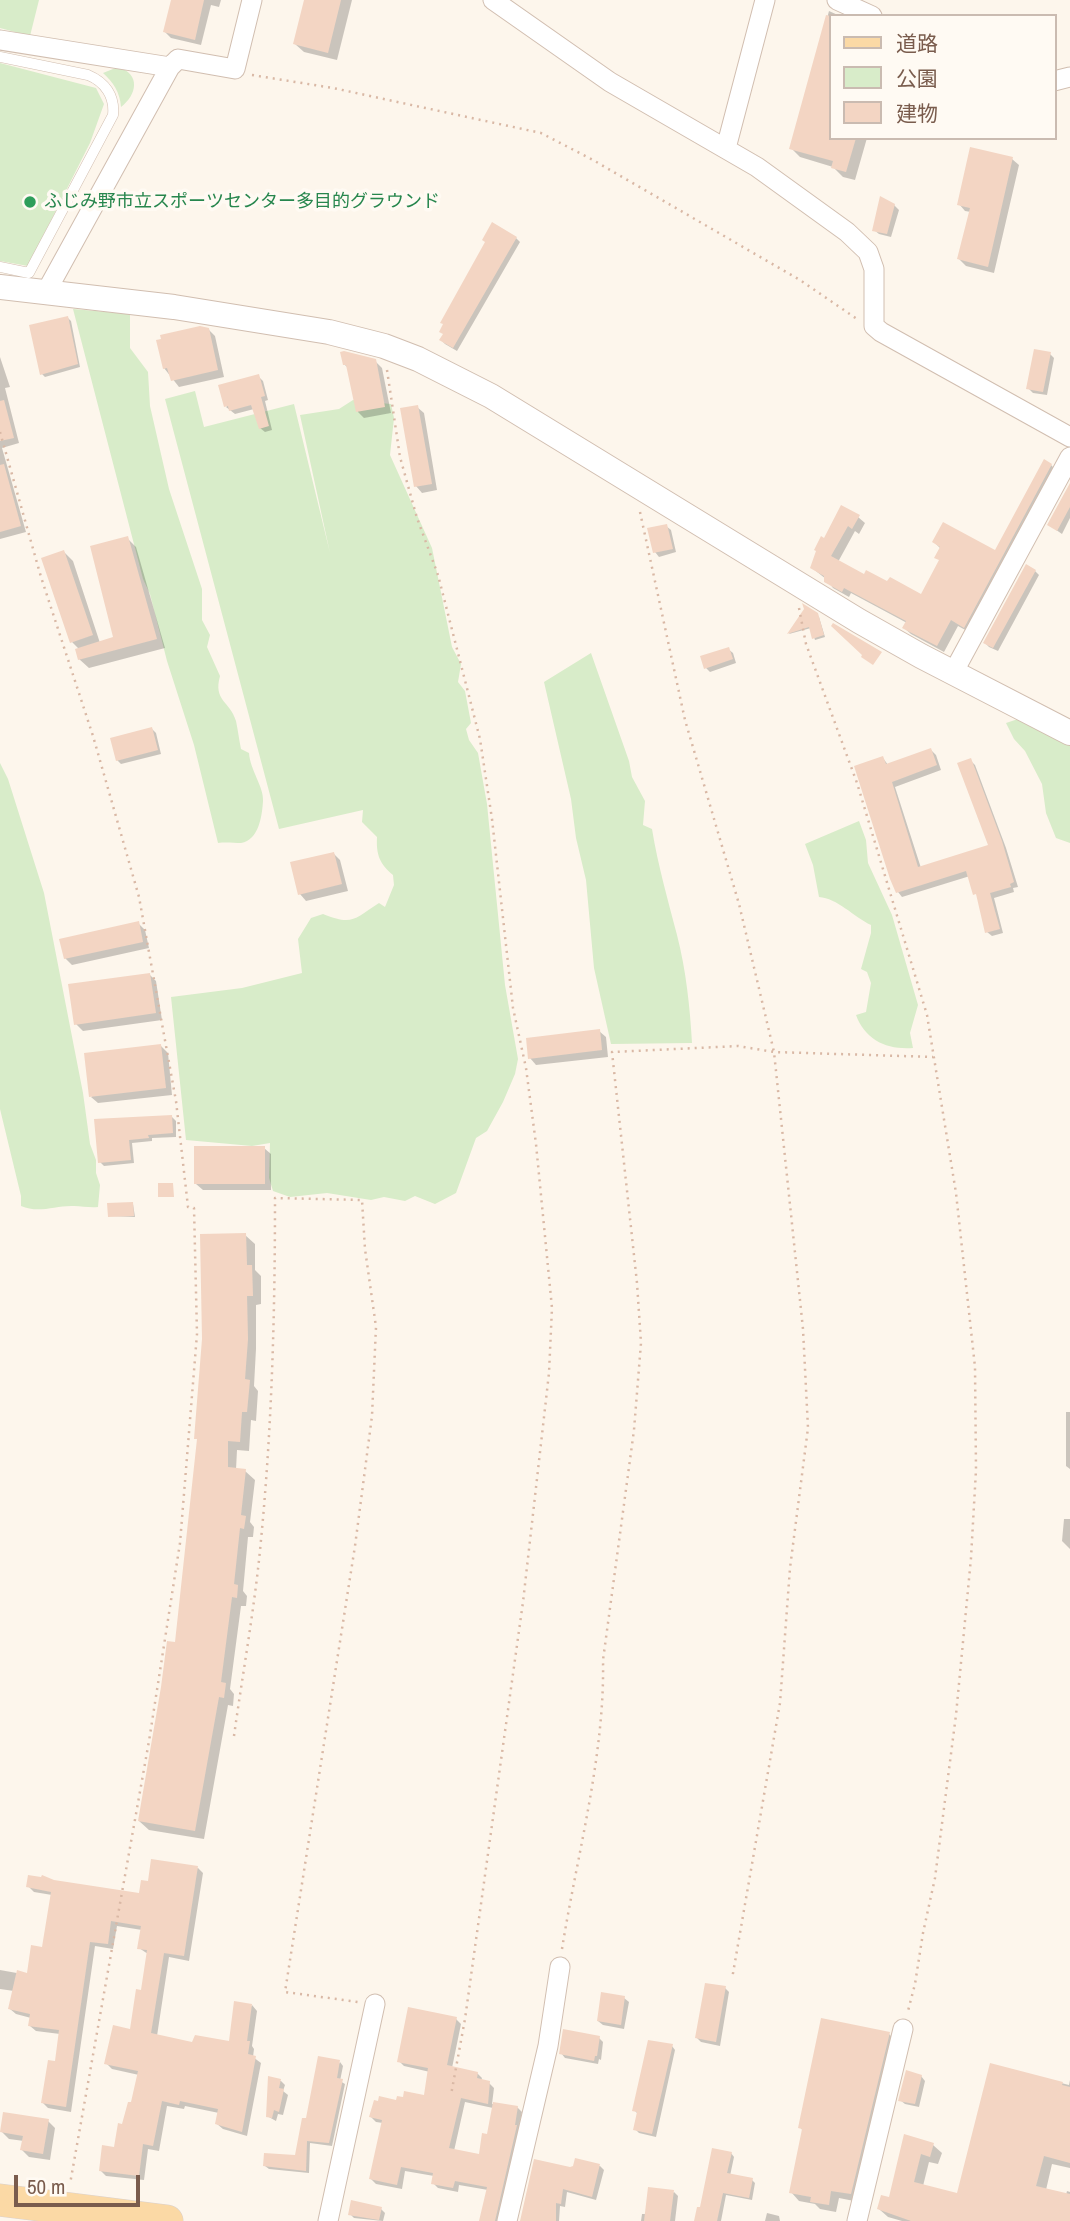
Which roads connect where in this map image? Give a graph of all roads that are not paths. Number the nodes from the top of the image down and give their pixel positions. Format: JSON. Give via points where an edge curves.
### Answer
{"nodes":[{"id":1,"x":252,"y":0,"type":"edge"},
{"id":2,"x":493,"y":0,"type":"edge"},
{"id":3,"x":765,"y":0,"type":"edge"},
{"id":4,"x":837,"y":0,"type":"edge"},
{"id":5,"x":868,"y":14,"type":"edge"},
{"id":6,"x":0,"y":40,"type":"edge"},
{"id":7,"x":0,"y":57,"type":"edge"},
{"id":8,"x":170,"y":67,"type":"junction"},
{"id":9,"x":726,"y":148,"type":"junction"},
{"id":10,"x":0,"y":267,"type":"edge"},
{"id":11,"x":0,"y":288,"type":"edge"},
{"id":12,"x":46,"y":292,"type":"junction"},
{"id":13,"x":1070,"y":437,"type":"edge"},
{"id":14,"x":1070,"y":457,"type":"edge"},
{"id":15,"x":953,"y":673,"type":"junction"},
{"id":16,"x":1070,"y":733,"type":"edge"},
{"id":17,"x":560,"y":1967,"type":"road end"},
{"id":18,"x":375,"y":2004,"type":"road end"},
{"id":19,"x":903,"y":2029,"type":"road end"},
{"id":20,"x":0,"y":2200,"type":"edge"},
{"id":21,"x":167,"y":2221,"type":"edge"},
{"id":22,"x":328,"y":2221,"type":"edge"},
{"id":23,"x":507,"y":2221,"type":"edge"},
{"id":24,"x":857,"y":2221,"type":"edge"}],
"edges":[{"from":1,"to":8,"type":"street","via":[[235,69],[178,60]]},
{"from":2,"to":9,"type":"street","via":[[610,82]]},
{"from":3,"to":9,"type":"street"},
{"from":4,"to":5,"type":"street"},
{"from":6,"to":8,"type":"street"},
{"from":7,"to":10,"type":"lane","via":[[99,79],[114,108],[29,273]]},
{"from":8,"to":12,"type":"street"},
{"from":9,"to":13,"type":"street","via":[[802,197],[868,252],[874,269],[874,326],[881,332]]},
{"from":11,"to":12,"type":"street"},
{"from":12,"to":15,"type":"street","via":[[329,332],[418,359],[491,396],[859,621]]},
{"from":14,"to":15,"type":"street"},
{"from":15,"to":16,"type":"street"},
{"from":17,"to":23,"type":"street","via":[[548,2046]]},
{"from":18,"to":22,"type":"street"},
{"from":19,"to":24,"type":"street"},
{"from":20,"to":21,"type":"main road"}]}
